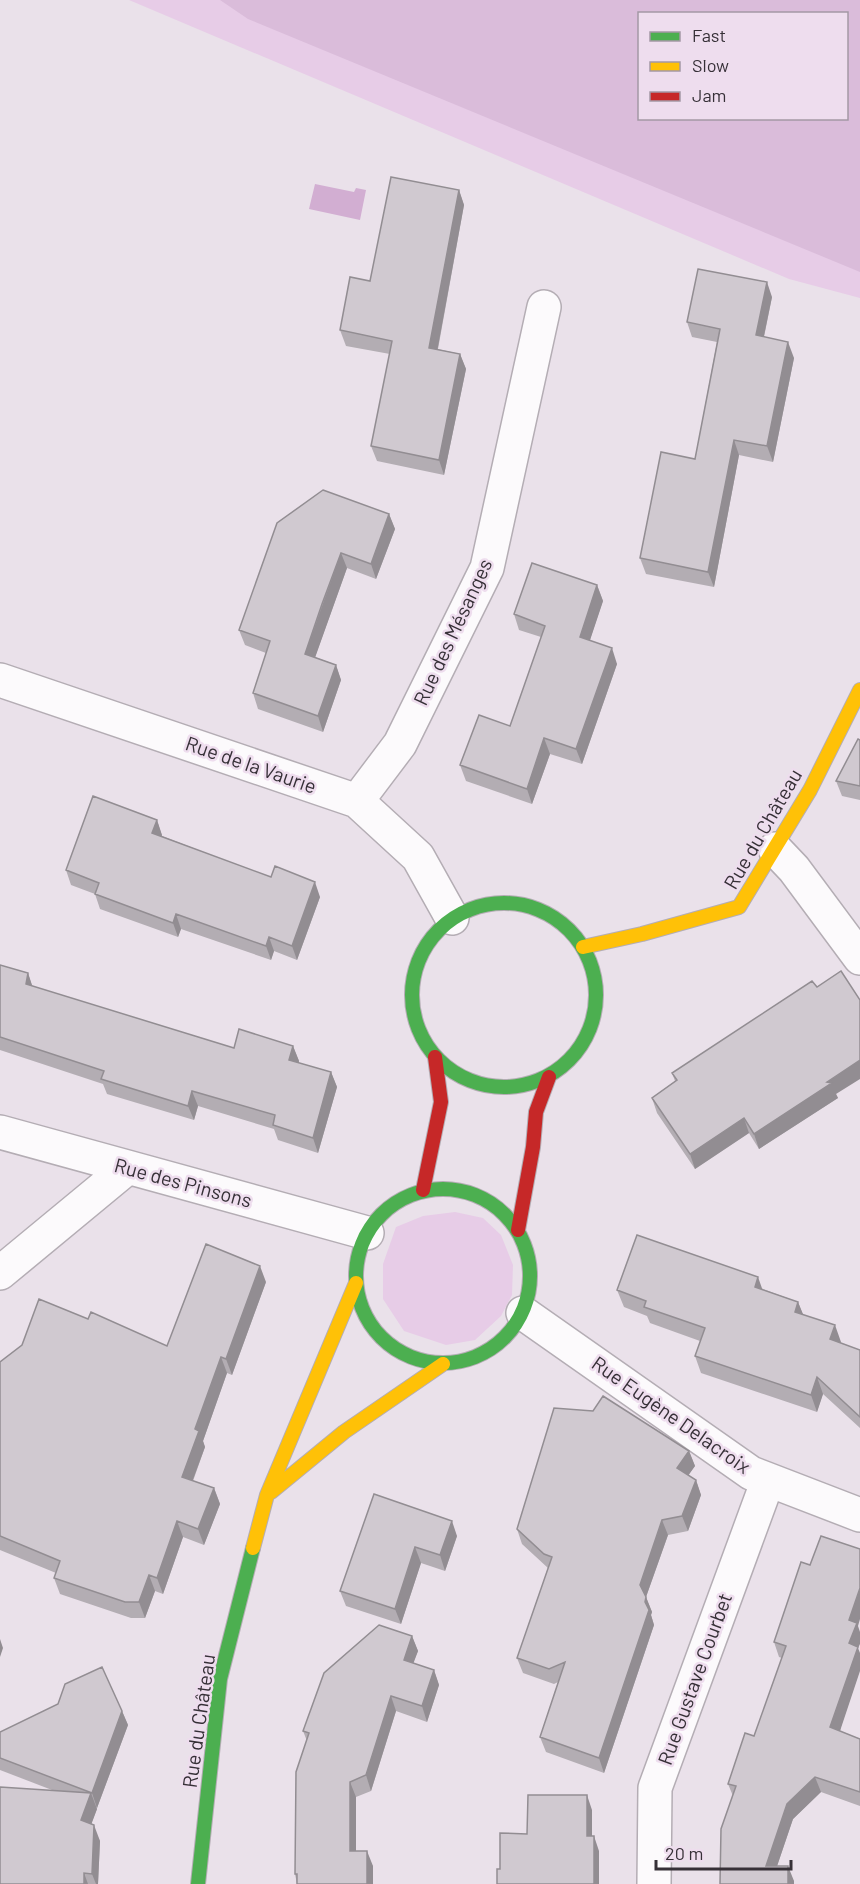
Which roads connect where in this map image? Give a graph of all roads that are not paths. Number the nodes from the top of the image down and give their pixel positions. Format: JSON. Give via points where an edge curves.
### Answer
{"nodes":[{"id":1,"x":544,"y":307,"type":"dead end"},
{"id":2,"x":0,"y":680,"type":"edge"},
{"id":3,"x":860,"y":690,"type":"edge"},
{"id":4,"x":357,"y":801,"type":"junction"},
{"id":5,"x":775,"y":849,"type":"junction"},
{"id":6,"x":452,"y":918,"type":"junction"},
{"id":7,"x":584,"y":947,"type":"junction"},
{"id":8,"x":860,"y":958,"type":"edge"},
{"id":9,"x":435,"y":1058,"type":"junction"},
{"id":10,"x":549,"y":1077,"type":"junction"},
{"id":11,"x":0,"y":1132,"type":"edge"},
{"id":12,"x":127,"y":1168,"type":"junction"},
{"id":13,"x":423,"y":1190,"type":"junction"},
{"id":14,"x":518,"y":1230,"type":"junction"},
{"id":15,"x":367,"y":1233,"type":"junction"},
{"id":16,"x":0,"y":1274,"type":"edge"},
{"id":17,"x":356,"y":1283,"type":"junction"},
{"id":18,"x":523,"y":1313,"type":"junction"},
{"id":19,"x":443,"y":1364,"type":"junction"},
{"id":20,"x":768,"y":1480,"type":"junction"},
{"id":21,"x":267,"y":1495,"type":"junction"},
{"id":22,"x":860,"y":1515,"type":"edge"},
{"id":23,"x":198,"y":1884,"type":"edge"},
{"id":24,"x":654,"y":1884,"type":"edge"}],
"edges":[{"from":1,"to":4,"type":"street","name":"Rue des Mésanges","via":[[487,568],[400,744]]},
{"from":2,"to":4,"type":"street","name":"Rue de la Vaurie"},
{"from":3,"to":5,"type":"street","name":"Rue du Château","via":[[810,790]]},
{"from":4,"to":6,"type":"street","name":"Rue de la Vaurie","via":[[418,857]]},
{"from":5,"to":7,"type":"street","name":"Rue du Château","via":[[739,907]]},
{"from":5,"to":8,"type":"street"},
{"from":6,"to":7,"type":"street","via":[[479,905],[509,902],[538,909],[564,924]]},
{"from":6,"to":9,"type":"street","via":[[429,940],[415,968],[411,1000],[417,1030]]},
{"from":7,"to":10,"type":"street","via":[[594,975],[597,1005],[589,1034],[572,1059]]},
{"from":9,"to":10,"type":"street","via":[[459,1077],[489,1087],[521,1087]]},
{"from":9,"to":13,"type":"street","via":[[441,1102]]},
{"from":10,"to":14,"type":"street","via":[[536,1112]]},
{"from":11,"to":12,"type":"street","name":"Rue des Pinsons"},
{"from":12,"to":15,"type":"street","name":"Rue des Pinsons"},
{"from":12,"to":16,"type":"street"},
{"from":13,"to":14,"type":"street","via":[[451,1188],[477,1195],[501,1209]]},
{"from":13,"to":15,"type":"street","via":[[398,1200]]},
{"from":14,"to":18,"type":"street","via":[[529,1256],[531,1286]]},
{"from":15,"to":17,"type":"street","via":[[357,1257]]},
{"from":17,"to":19,"type":"street","via":[[361,1304],[384,1340],[402,1353]]},
{"from":17,"to":21,"type":"street","name":"Rue du Château"},
{"from":18,"to":19,"type":"street","via":[[509,1334],[490,1350],[468,1360]]},
{"from":18,"to":20,"type":"street","name":"Rue Eugène Delacroix","via":[[751,1473]]},
{"from":19,"to":21,"type":"street","via":[[344,1432]]},
{"from":20,"to":22,"type":"street","name":"Rue Eugène Delacroix"},
{"from":20,"to":24,"type":"street","name":"Rue Gustave Courbet","via":[[655,1788]]},
{"from":21,"to":23,"type":"street","name":"Rue du Château","via":[[220,1679]]}]}
